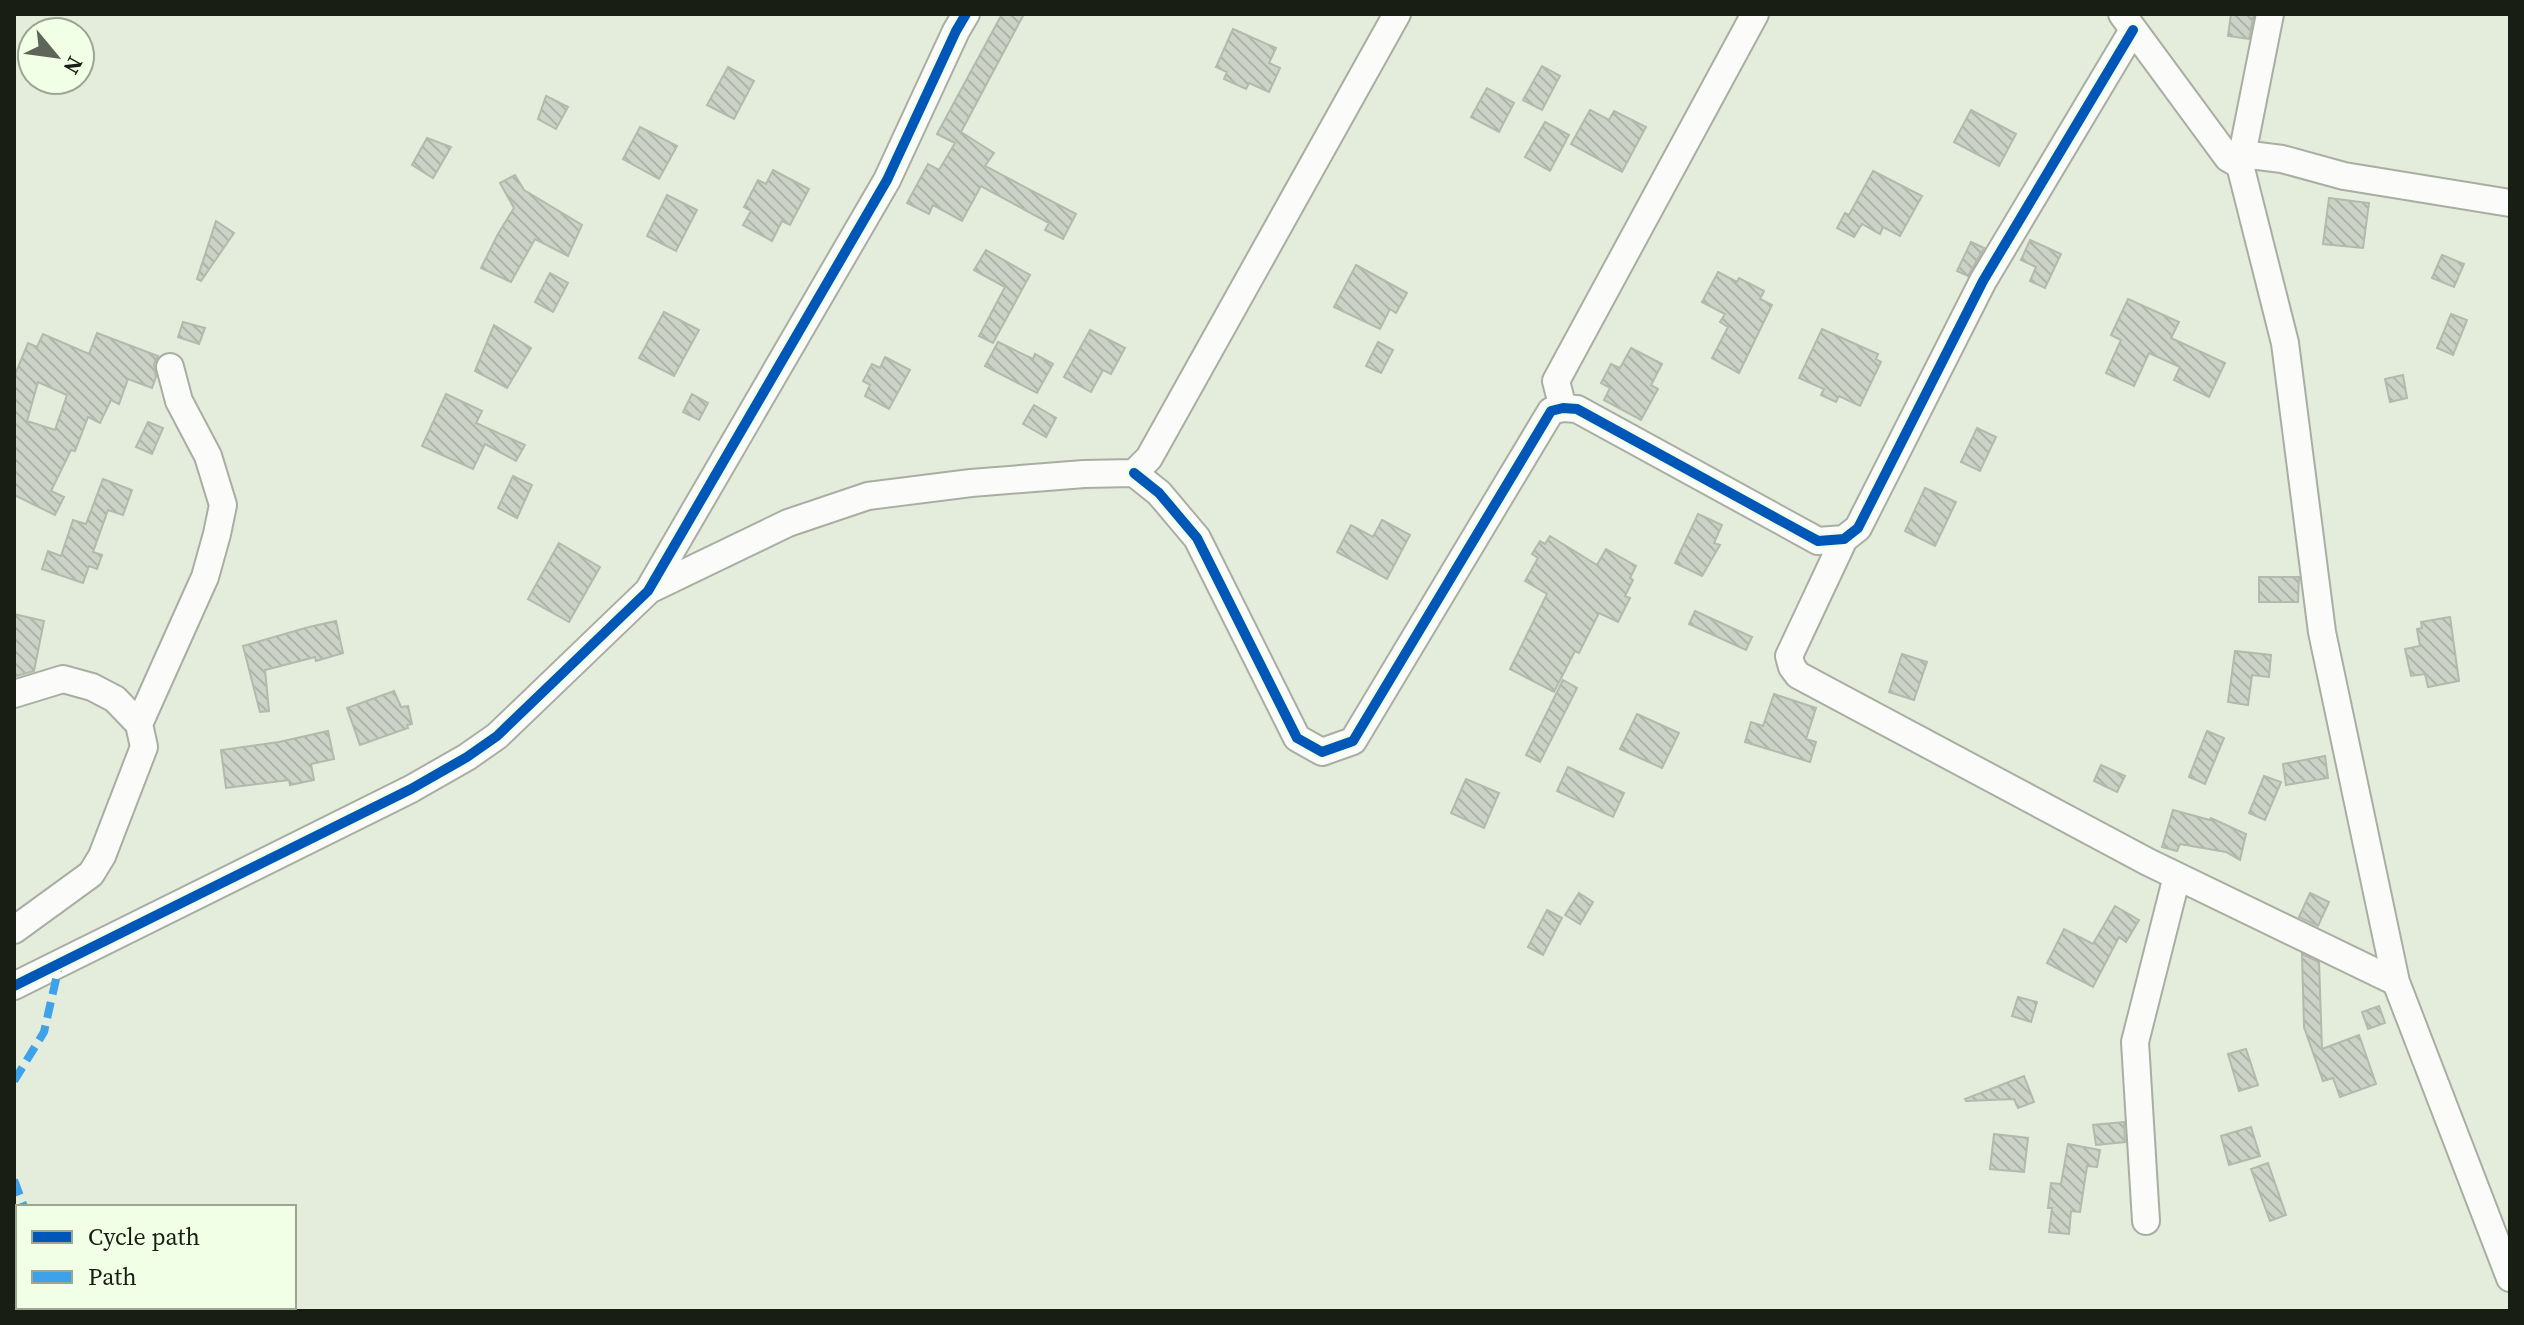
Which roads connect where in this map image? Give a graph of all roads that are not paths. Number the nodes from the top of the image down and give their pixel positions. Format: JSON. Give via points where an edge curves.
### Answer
{"nodes":[{"id":1,"x":966,"y":14,"type":"edge"},
{"id":2,"x":1397,"y":14,"type":"edge"},
{"id":3,"x":1755,"y":14,"type":"edge"},
{"id":4,"x":2270,"y":14,"type":"edge"},
{"id":5,"x":2127,"y":22,"type":"edge"},
{"id":6,"x":2241,"y":160,"type":"junction"},
{"id":7,"x":2510,"y":203,"type":"edge"},
{"id":8,"x":170,"y":367,"type":"dead end"},
{"id":9,"x":1563,"y":408,"type":"junction"},
{"id":10,"x":1134,"y":473,"type":"junction"},
{"id":11,"x":1844,"y":539,"type":"junction"},
{"id":12,"x":648,"y":591,"type":"junction"},
{"id":13,"x":14,"y":694,"type":"edge"},
{"id":14,"x":139,"y":724,"type":"junction"},
{"id":15,"x":2177,"y":876,"type":"junction"},
{"id":16,"x":14,"y":930,"type":"edge"},
{"id":17,"x":2396,"y":982,"type":"junction"},
{"id":18,"x":14,"y":986,"type":"edge"},
{"id":19,"x":2146,"y":1221,"type":"dead end"},
{"id":20,"x":2510,"y":1278,"type":"edge"}],
"edges":[{"from":1,"to":12,"type":"street","via":[[887,180]]},
{"from":2,"to":10,"type":"street","via":[[1149,458]]},
{"from":3,"to":9,"type":"street","via":[[1556,381]]},
{"from":4,"to":6,"type":"street"},
{"from":5,"to":6,"type":"street","via":[[2228,158]]},
{"from":5,"to":11,"type":"street","via":[[1983,281],[1858,528]]},
{"from":6,"to":7,"type":"street","via":[[2282,159],[2344,176]]},
{"from":6,"to":17,"type":"street","via":[[2285,343],[2322,632]]},
{"from":8,"to":14,"type":"street","via":[[223,505],[205,577]]},
{"from":9,"to":10,"type":"street","via":[[1551,411],[1353,741],[1322,752],[1297,738],[1197,538],[1159,493]]},
{"from":9,"to":11,"type":"street","via":[[1577,409],[1818,541]]},
{"from":10,"to":12,"type":"street","via":[[971,483],[868,496],[788,523]]},
{"from":11,"to":15,"type":"street","via":[[1789,656],[1798,675]]},
{"from":12,"to":18,"type":"street","via":[[497,736],[467,757]]},
{"from":13,"to":14,"type":"street","via":[[63,679],[115,699]]},
{"from":14,"to":16,"type":"street","via":[[144,747],[102,856],[91,874]]},
{"from":15,"to":17,"type":"street"},
{"from":15,"to":19,"type":"street","via":[[2135,1042]]},
{"from":17,"to":20,"type":"street"}]}
